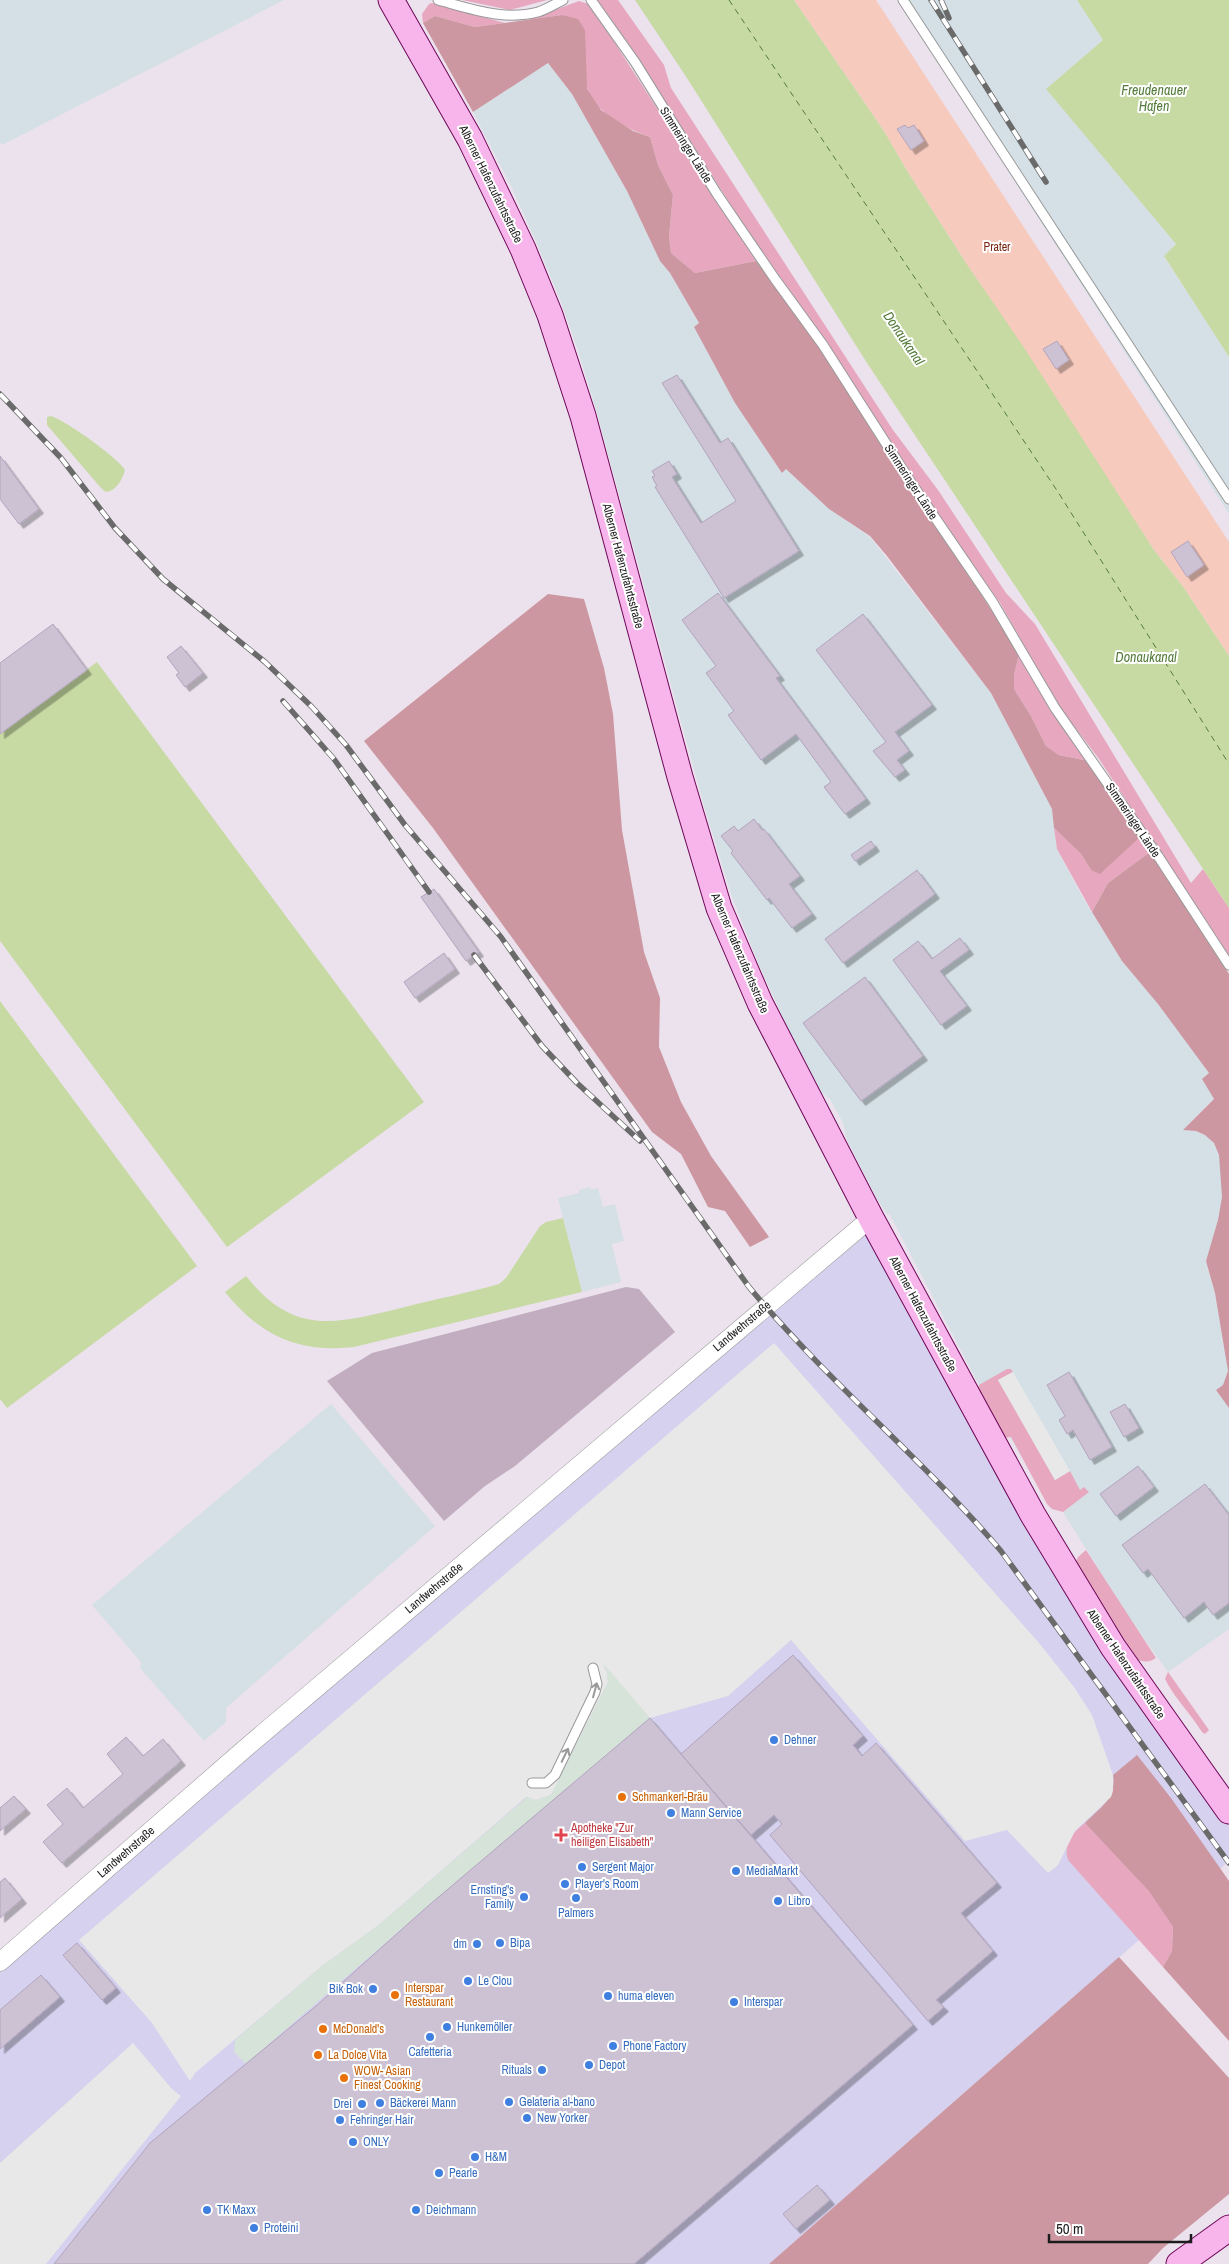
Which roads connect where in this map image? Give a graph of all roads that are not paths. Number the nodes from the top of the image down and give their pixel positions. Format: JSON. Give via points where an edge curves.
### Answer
{"nodes":[{"id":1,"x":391,"y":0,"type":"edge"},
{"id":2,"x":438,"y":0,"type":"edge"},
{"id":3,"x":563,"y":0,"type":"edge"},
{"id":4,"x":591,"y":0,"type":"edge"},
{"id":5,"x":903,"y":0,"type":"edge"},
{"id":6,"x":1229,"y":499,"type":"edge"},
{"id":7,"x":1229,"y":965,"type":"edge"},
{"id":8,"x":871,"y":1218,"type":"junction"},
{"id":9,"x":593,"y":1668,"type":"dead end"},
{"id":10,"x":532,"y":1783,"type":"dead end"},
{"id":11,"x":1229,"y":1811,"type":"edge"},
{"id":12,"x":0,"y":1962,"type":"edge"},
{"id":13,"x":1229,"y":2228,"type":"edge"},
{"id":14,"x":1196,"y":2257,"type":"edge"},
{"id":15,"x":1179,"y":2264,"type":"edge"}],
"edges":[{"from":1,"to":8,"type":"street","name":"Alberner Hafenzufahrtsstraße","via":[[470,139],[524,249],[550,315],[583,416],[680,777],[719,908],[760,1003]]},
{"from":2,"to":3,"type":"lane","via":[[497,15],[539,11]]},
{"from":4,"to":7,"type":"lane","name":"Simmeringer Lände","via":[[635,62],[748,240],[823,345],[992,601],[1055,708]]},
{"from":5,"to":6,"type":"lane"},
{"from":8,"to":11,"type":"street","name":"Alberner Hafenzufahrtsstraße","via":[[1014,1482],[1093,1616]]},
{"from":8,"to":12,"type":"street","name":"Landwehrstraße","via":[[248,1746]]},
{"from":10,"to":9,"type":"lane","one_way":true,"via":[[546,1783],[555,1775],[595,1692],[597,1684]]},
{"from":13,"to":14,"type":"street"},
{"from":14,"to":15,"type":"street"}]}
